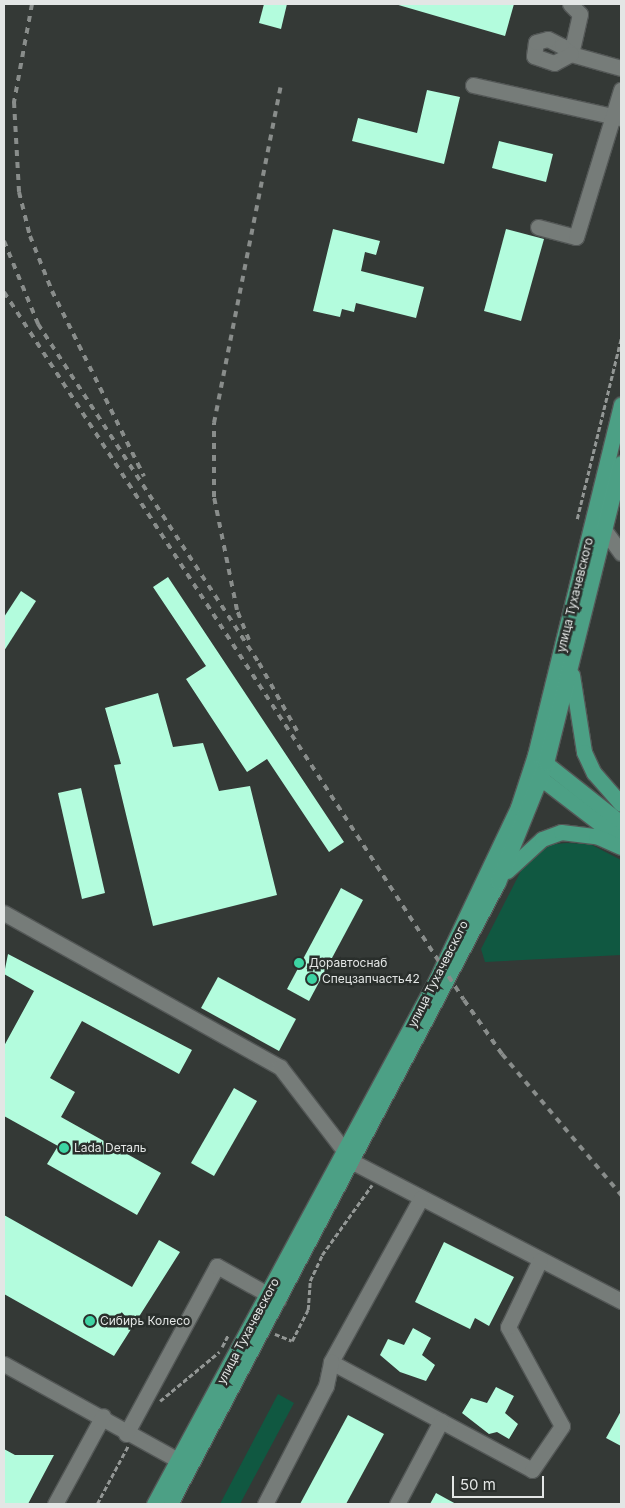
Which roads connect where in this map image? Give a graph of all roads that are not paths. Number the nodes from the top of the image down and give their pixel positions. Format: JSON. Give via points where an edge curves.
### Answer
{"nodes":[{"id":1,"x":570,"y":4,"type":"edge"},
{"id":2,"x":621,"y":68,"type":"edge"},
{"id":3,"x":473,"y":85,"type":"dead end"},
{"id":4,"x":621,"y":90,"type":"edge"},
{"id":5,"x":618,"y":117,"type":"edge"},
{"id":6,"x":538,"y":227,"type":"dead end"},
{"id":7,"x":621,"y":404,"type":"edge"},
{"id":8,"x":621,"y":463,"type":"edge"},
{"id":9,"x":605,"y":531,"type":"junction"},
{"id":10,"x":621,"y":553,"type":"edge"},
{"id":11,"x":571,"y":665,"type":"junction"},
{"id":12,"x":541,"y":759,"type":"junction"},
{"id":13,"x":536,"y":774,"type":"junction"},
{"id":14,"x":621,"y":804,"type":"edge"},
{"id":15,"x":621,"y":823,"type":"edge"},
{"id":16,"x":621,"y":841,"type":"edge"},
{"id":17,"x":621,"y":847,"type":"edge"},
{"id":18,"x":498,"y":882,"type":"junction"},
{"id":19,"x":4,"y":913,"type":"edge"},
{"id":20,"x":348,"y":1157,"type":"junction"},
{"id":21,"x":421,"y":1198,"type":"junction"},
{"id":22,"x":540,"y":1260,"type":"junction"},
{"id":23,"x":274,"y":1297,"type":"junction"},
{"id":24,"x":621,"y":1301,"type":"edge"},
{"id":25,"x":331,"y":1362,"type":"junction"},
{"id":26,"x":4,"y":1364,"type":"edge"},
{"id":27,"x":102,"y":1416,"type":"junction"},
{"id":28,"x":441,"y":1421,"type":"junction"},
{"id":29,"x":130,"y":1436,"type":"junction"},
{"id":30,"x":184,"y":1464,"type":"junction"},
{"id":31,"x":55,"y":1504,"type":"edge"},
{"id":32,"x":154,"y":1504,"type":"edge"},
{"id":33,"x":170,"y":1504,"type":"edge"},
{"id":34,"x":265,"y":1504,"type":"edge"},
{"id":35,"x":397,"y":1504,"type":"edge"}],
"edges":[{"from":1,"to":2,"type":"street","via":[[580,14],[571,54]]},
{"from":3,"to":5,"type":"street"},
{"from":4,"to":5,"type":"street"},
{"from":5,"to":6,"type":"street","via":[[576,237]]},
{"from":7,"to":12,"type":"main road","name":"улица Тухачевского"},
{"from":8,"to":9,"type":"main road","name":"улица Тухачевского"},
{"from":9,"to":10,"type":"street"},
{"from":9,"to":11,"type":"main road","name":"улица Тухачевского"},
{"from":11,"to":12,"type":"main road","name":"улица Тухачевского"},
{"from":11,"to":14,"type":"main road","via":[[584,752],[594,773]]},
{"from":12,"to":13,"type":"main road","name":"улица Тухачевского"},
{"from":12,"to":15,"type":"main road"},
{"from":13,"to":16,"type":"main road"},
{"from":13,"to":18,"type":"main road","name":"улица Тухачевского"},
{"from":13,"to":20,"type":"main road","name":"улица Тухачевского"},
{"from":17,"to":18,"type":"main road","via":[[596,836],[561,832],[542,839]]},
{"from":18,"to":20,"type":"main road","name":"улица Тухачевского"},
{"from":19,"to":20,"type":"street","via":[[280,1066]]},
{"from":20,"to":21,"type":"street"},
{"from":20,"to":23,"type":"main road","name":"улица Тухачевского"},
{"from":21,"to":22,"type":"street"},
{"from":21,"to":25,"type":"street"},
{"from":22,"to":24,"type":"street"},
{"from":22,"to":28,"type":"street","via":[[508,1327],[562,1426],[532,1470]]},
{"from":23,"to":29,"type":"street","via":[[217,1266]]},
{"from":23,"to":30,"type":"main road","name":"улица Тухачевского"},
{"from":23,"to":30,"type":"main road","name":"улица Тухачевского","via":[[264,1330]]},
{"from":25,"to":28,"type":"street"},
{"from":25,"to":34,"type":"street","via":[[326,1386]]},
{"from":26,"to":27,"type":"street"},
{"from":27,"to":29,"type":"street"},
{"from":27,"to":31,"type":"street"},
{"from":28,"to":35,"type":"street"},
{"from":29,"to":30,"type":"street"},
{"from":30,"to":32,"type":"main road","name":"улица Тухачевского"},
{"from":30,"to":33,"type":"main road","name":"улица Тухачевского"}]}
